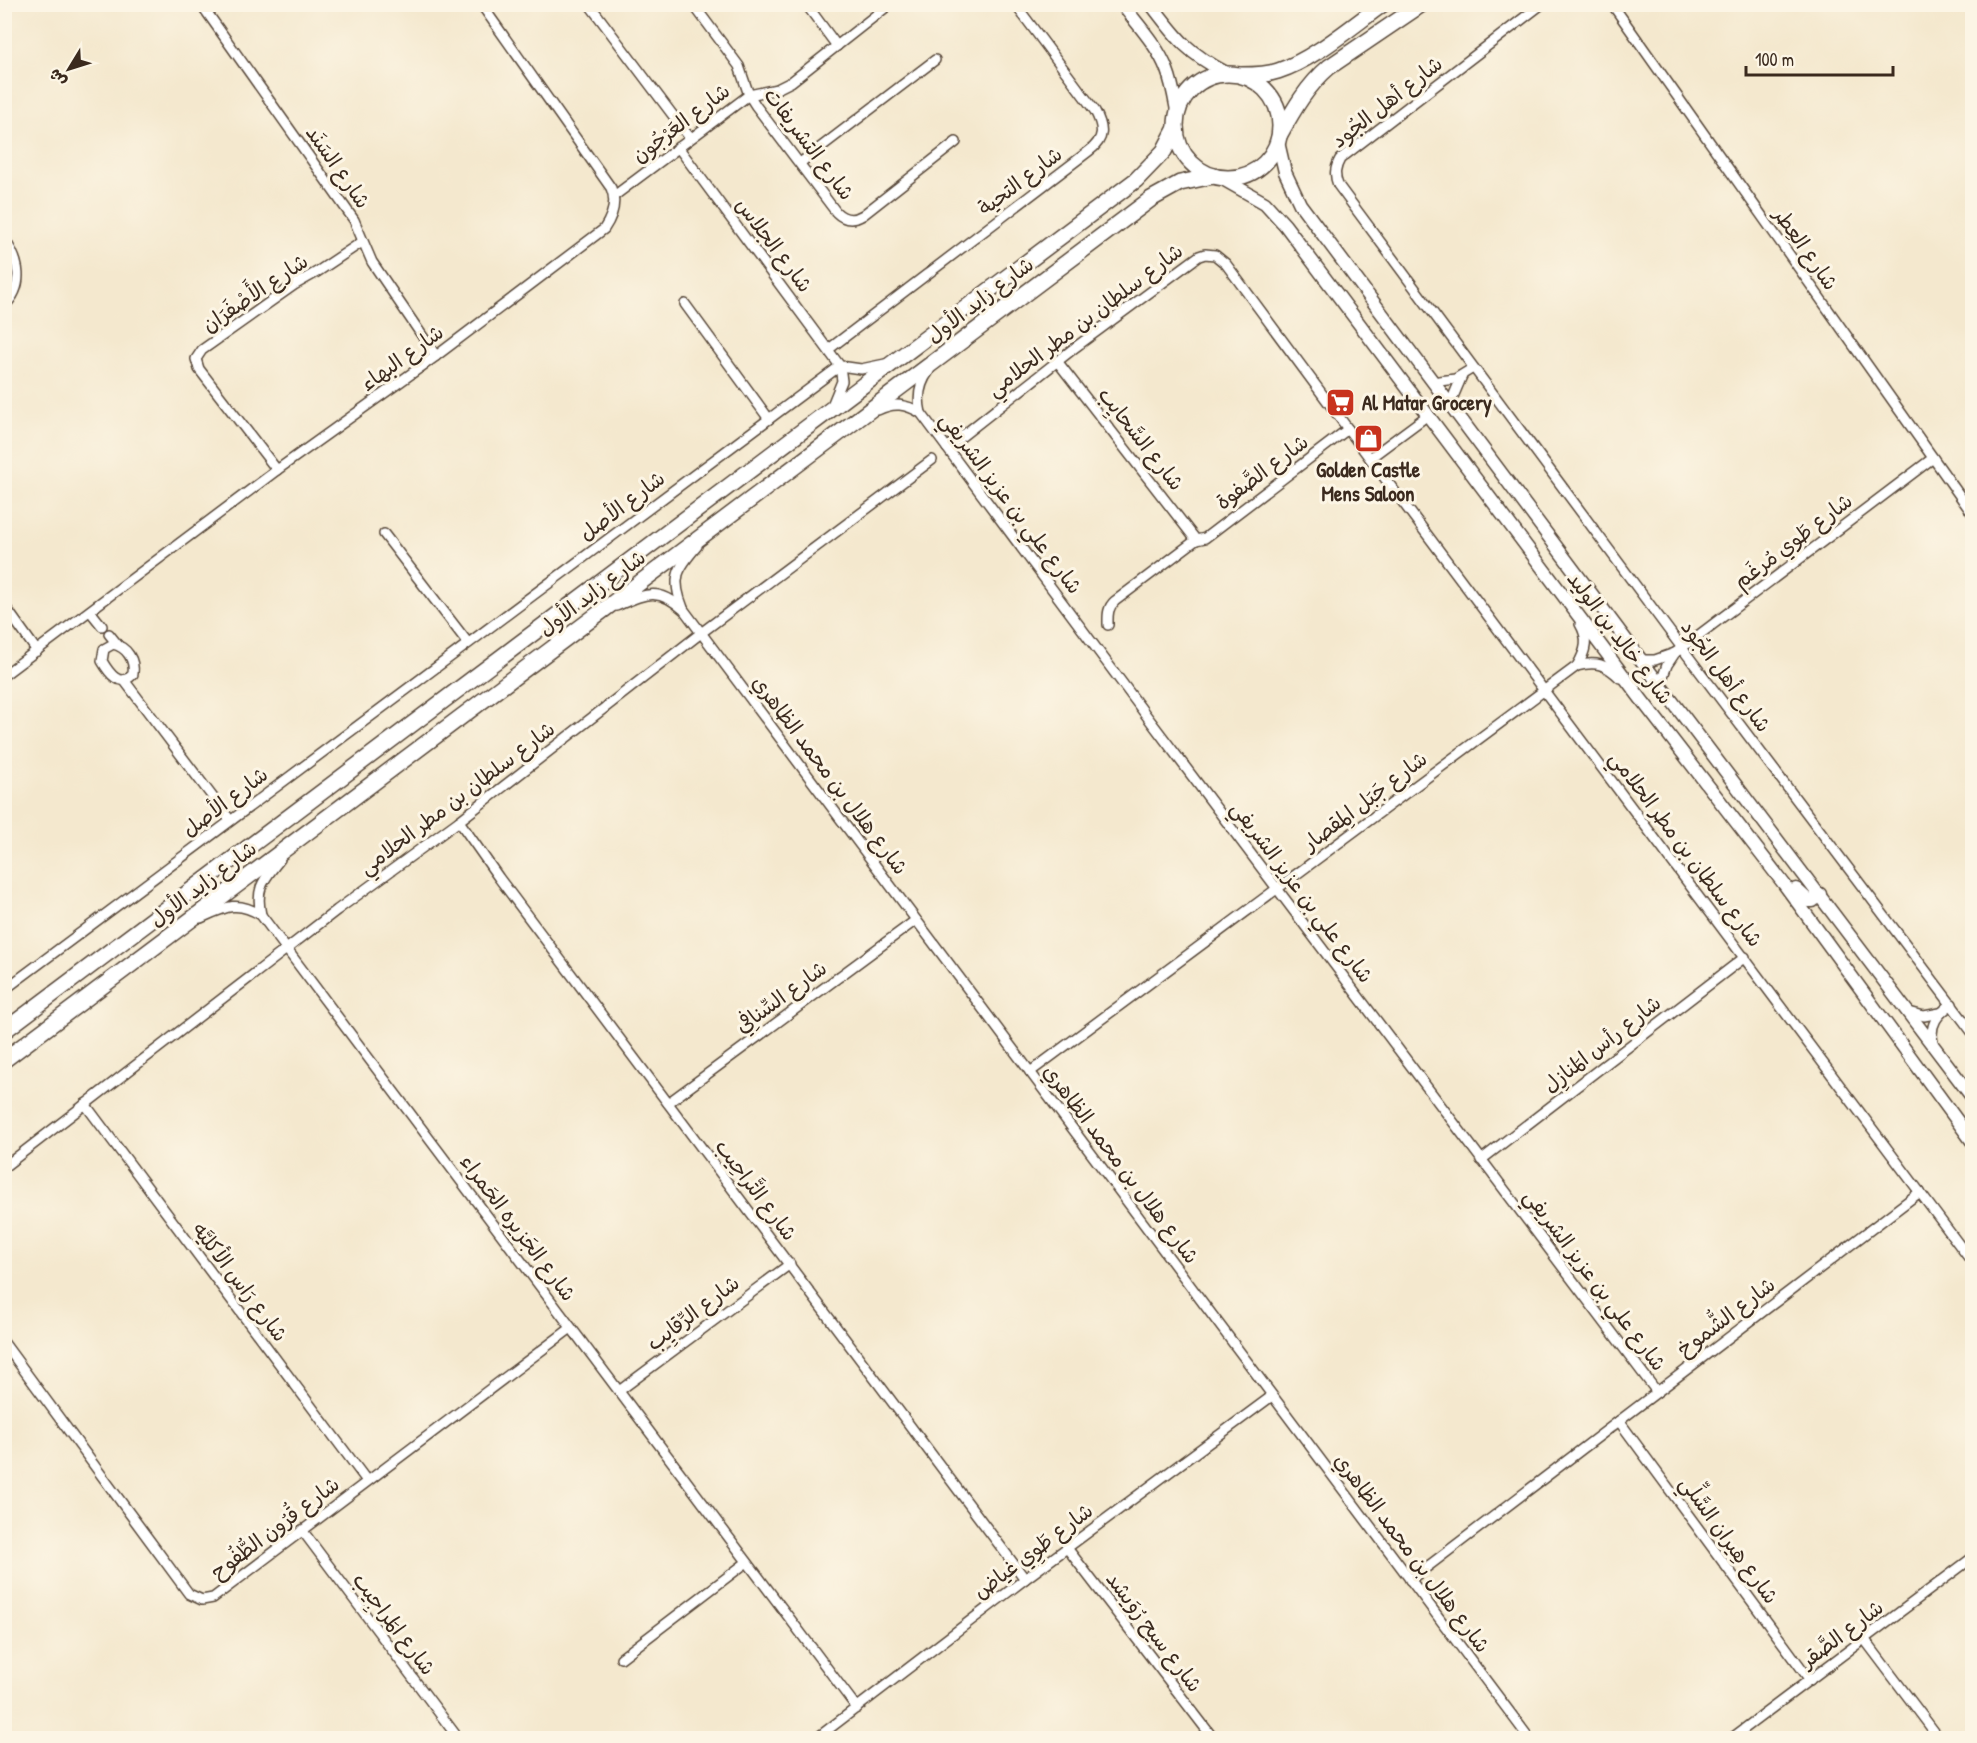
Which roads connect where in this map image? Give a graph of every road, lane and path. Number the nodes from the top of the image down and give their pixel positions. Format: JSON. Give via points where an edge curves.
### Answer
{"nodes":[{"id":1,"x":201,"y":4,"type":"edge"},
{"id":2,"x":481,"y":4,"type":"edge"},
{"id":3,"x":589,"y":4,"type":"edge"},
{"id":4,"x":693,"y":4,"type":"edge"},
{"id":5,"x":806,"y":4,"type":"edge"},
{"id":6,"x":890,"y":4,"type":"edge"},
{"id":7,"x":1015,"y":4,"type":"edge"},
{"id":8,"x":1122,"y":4,"type":"edge"},
{"id":9,"x":1152,"y":4,"type":"edge"},
{"id":10,"x":1383,"y":4,"type":"edge"},
{"id":11,"x":1422,"y":4,"type":"edge"},
{"id":12,"x":1542,"y":4,"type":"edge"},
{"id":13,"x":1612,"y":4,"type":"edge"},
{"id":14,"x":837,"y":46,"type":"junction"},
{"id":15,"x":935,"y":60,"type":"dead end"},
{"id":16,"x":1233,"y":75,"type":"junction"},
{"id":17,"x":749,"y":95,"type":"junction"},
{"id":18,"x":1177,"y":122,"type":"junction"},
{"id":19,"x":690,"y":138,"type":"junction"},
{"id":20,"x":1279,"y":138,"type":"junction"},
{"id":21,"x":957,"y":142,"type":"dead end"},
{"id":22,"x":678,"y":147,"type":"junction"},
{"id":23,"x":800,"y":163,"type":"junction"},
{"id":24,"x":1217,"y":176,"type":"junction"},
{"id":25,"x":614,"y":196,"type":"junction"},
{"id":26,"x":4,"y":239,"type":"edge"},
{"id":27,"x":362,"y":242,"type":"junction"},
{"id":28,"x":685,"y":304,"type":"dead end"},
{"id":29,"x":4,"y":306,"type":"edge"},
{"id":30,"x":829,"y":349,"type":"junction"},
{"id":31,"x":944,"y":354,"type":"junction"},
{"id":32,"x":436,"y":356,"type":"junction"},
{"id":33,"x":897,"y":360,"type":"junction"},
{"id":34,"x":1058,"y":361,"type":"junction"},
{"id":35,"x":840,"y":366,"type":"junction"},
{"id":36,"x":1473,"y":368,"type":"junction"},
{"id":37,"x":1462,"y":376,"type":"junction"},
{"id":38,"x":1432,"y":382,"type":"junction"},
{"id":39,"x":1450,"y":404,"type":"junction"},
{"id":40,"x":830,"y":411,"type":"junction"},
{"id":41,"x":921,"y":413,"type":"junction"},
{"id":42,"x":1428,"y":415,"type":"junction"},
{"id":43,"x":769,"y":418,"type":"junction"},
{"id":44,"x":855,"y":420,"type":"junction"},
{"id":45,"x":1348,"y":429,"type":"junction"},
{"id":46,"x":947,"y":448,"type":"junction"},
{"id":47,"x":1933,"y":458,"type":"junction"},
{"id":48,"x":1370,"y":459,"type":"junction"},
{"id":49,"x":932,"y":460,"type":"dead end"},
{"id":50,"x":277,"y":470,"type":"junction"},
{"id":51,"x":1972,"y":513,"type":"edge"},
{"id":52,"x":715,"y":526,"type":"junction"},
{"id":53,"x":384,"y":534,"type":"dead end"},
{"id":54,"x":1196,"y":540,"type":"junction"},
{"id":55,"x":1558,"y":589,"type":"junction"},
{"id":56,"x":4,"y":606,"type":"edge"},
{"id":57,"x":684,"y":610,"type":"junction"},
{"id":58,"x":90,"y":611,"type":"junction"},
{"id":59,"x":597,"y":615,"type":"junction"},
{"id":60,"x":102,"y":626,"type":"dead end"},
{"id":61,"x":1108,"y":626,"type":"dead end"},
{"id":62,"x":701,"y":633,"type":"junction"},
{"id":63,"x":109,"y":634,"type":"dead end"},
{"id":64,"x":468,"y":643,"type":"junction"},
{"id":65,"x":117,"y":645,"type":"junction"},
{"id":66,"x":37,"y":651,"type":"junction"},
{"id":67,"x":1679,"y":651,"type":"junction"},
{"id":68,"x":1641,"y":660,"type":"junction"},
{"id":69,"x":1577,"y":666,"type":"junction"},
{"id":70,"x":4,"y":675,"type":"edge"},
{"id":71,"x":124,"y":680,"type":"junction"},
{"id":72,"x":1660,"y":684,"type":"junction"},
{"id":73,"x":1544,"y":690,"type":"junction"},
{"id":74,"x":1641,"y":699,"type":"junction"},
{"id":75,"x":231,"y":820,"type":"junction"},
{"id":76,"x":459,"y":821,"type":"junction"},
{"id":77,"x":293,"y":843,"type":"junction"},
{"id":78,"x":1784,"y":884,"type":"junction"},
{"id":79,"x":1278,"y":888,"type":"junction"},
{"id":80,"x":1820,"y":894,"type":"junction"},
{"id":81,"x":261,"y":915,"type":"junction"},
{"id":82,"x":916,"y":920,"type":"junction"},
{"id":83,"x":176,"y":930,"type":"junction"},
{"id":84,"x":286,"y":950,"type":"junction"},
{"id":85,"x":1745,"y":957,"type":"junction"},
{"id":86,"x":4,"y":990,"type":"edge"},
{"id":87,"x":1952,"y":1004,"type":"junction"},
{"id":88,"x":1909,"y":1012,"type":"junction"},
{"id":89,"x":1940,"y":1013,"type":"junction"},
{"id":90,"x":4,"y":1031,"type":"edge"},
{"id":91,"x":1972,"y":1032,"type":"edge"},
{"id":92,"x":1932,"y":1042,"type":"junction"},
{"id":93,"x":4,"y":1060,"type":"edge"},
{"id":94,"x":1030,"y":1072,"type":"junction"},
{"id":95,"x":1972,"y":1097,"type":"edge"},
{"id":96,"x":668,"y":1103,"type":"junction"},
{"id":97,"x":85,"y":1104,"type":"junction"},
{"id":98,"x":1972,"y":1141,"type":"edge"},
{"id":99,"x":1481,"y":1160,"type":"junction"},
{"id":100,"x":4,"y":1167,"type":"edge"},
{"id":101,"x":1920,"y":1192,"type":"junction"},
{"id":102,"x":1972,"y":1262,"type":"edge"},
{"id":103,"x":790,"y":1264,"type":"junction"},
{"id":104,"x":571,"y":1328,"type":"junction"},
{"id":105,"x":4,"y":1343,"type":"edge"},
{"id":106,"x":619,"y":1391,"type":"junction"},
{"id":107,"x":1657,"y":1392,"type":"junction"},
{"id":108,"x":1272,"y":1396,"type":"junction"},
{"id":109,"x":1619,"y":1421,"type":"junction"},
{"id":110,"x":367,"y":1481,"type":"junction"},
{"id":111,"x":302,"y":1530,"type":"junction"},
{"id":112,"x":1067,"y":1548,"type":"junction"},
{"id":113,"x":1972,"y":1558,"type":"edge"},
{"id":114,"x":747,"y":1562,"type":"junction"},
{"id":115,"x":1025,"y":1579,"type":"junction"},
{"id":116,"x":1410,"y":1580,"type":"junction"},
{"id":117,"x":1865,"y":1640,"type":"junction"},
{"id":118,"x":621,"y":1658,"type":"dead end"},
{"id":119,"x":1810,"y":1680,"type":"junction"},
{"id":120,"x":857,"y":1708,"type":"junction"},
{"id":121,"x":458,"y":1738,"type":"edge"},
{"id":122,"x":818,"y":1738,"type":"edge"},
{"id":123,"x":1212,"y":1738,"type":"edge"},
{"id":124,"x":1529,"y":1738,"type":"edge"},
{"id":125,"x":1732,"y":1738,"type":"edge"},
{"id":126,"x":1939,"y":1738,"type":"edge"}],
"edges":[{"from":1,"to":27,"type":"street","name":"شارع السَنَد","via":[[349,212]]},
{"from":2,"to":25,"type":"street"},
{"from":3,"to":19,"type":"street"},
{"from":4,"to":17,"type":"street","name":"شارع التشريفات","via":[[739,66]]},
{"from":5,"to":14,"type":"street"},
{"from":6,"to":14,"type":"street","name":"شارع العَرْجُون"},
{"from":7,"to":30,"type":"street","name":"شارع التحية","via":[[1095,111],[1102,127],[1101,139]]},
{"from":8,"to":18,"type":"street","via":[[1166,68]]},
{"from":9,"to":16,"type":"street","via":[[1187,49]]},
{"from":10,"to":16,"type":"main road","via":[[1292,66],[1263,75]]},
{"from":11,"to":20,"type":"main road","via":[[1317,78],[1299,100]]},
{"from":12,"to":36,"type":"street","name":"شارع أهل الجُود","via":[[1340,159],[1335,172],[1338,185]]},
{"from":13,"to":47,"type":"street","name":"شارع العِطر"},
{"from":14,"to":17,"type":"street","name":"شارع العَرْجُون","via":[[785,86]]},
{"from":15,"to":23,"type":"street"},
{"from":16,"to":18,"type":"main road","via":[[1216,76],[1195,86],[1181,105]]},
{"from":16,"to":20,"type":"main road","via":[[1256,83],[1270,96],[1280,121]]},
{"from":17,"to":19,"type":"street","name":"شارع العَرْجُون"},
{"from":17,"to":23,"type":"street","name":"شارع التشريفات"},
{"from":18,"to":24,"type":"main road","via":[[1179,141],[1187,157],[1201,170]]},
{"from":18,"to":33,"type":"main road","name":"شارع زايد الأول","via":[[1164,151],[1136,180]]},
{"from":19,"to":22,"type":"street","name":"شارع العَرْجُون"},
{"from":20,"to":24,"type":"main road","via":[[1265,163],[1256,170],[1239,177]]},
{"from":20,"to":38,"type":"street","name":"شارع خالِد بن الوليد","via":[[1285,172],[1300,204]]},
{"from":21,"to":23,"type":"street","name":"شارع التشريفات","via":[[854,219],[836,212]]},
{"from":22,"to":25,"type":"street","name":"شارع العَرْجُون"},
{"from":22,"to":30,"type":"street","name":"شارع الجلاس"},
{"from":24,"to":31,"type":"main road","name":"شارع زايد الأول","via":[[1180,183],[1151,199]]},
{"from":24,"to":42,"type":"street","name":"شارع خالِد بن الوليد","via":[[1253,195],[1276,214]]},
{"from":25,"to":32,"type":"street","name":"شارع البهاء","via":[[609,222],[596,236]]},
{"from":26,"to":29,"type":"street","via":[[17,260],[19,278],[15,293]]},
{"from":27,"to":32,"type":"street","name":"شارع السَنَد"},
{"from":27,"to":50,"type":"street","name":"شارع الأَصْفَرَان","via":[[294,285],[202,350],[196,359],[199,369]]},
{"from":28,"to":43,"type":"street"},
{"from":30,"to":35,"type":"street","name":"شارع الجلاس"},
{"from":31,"to":41,"type":"street","name":"شارع علي بن عزيز الشريفي","via":[[920,387]]},
{"from":31,"to":44,"type":"main road","name":"شارع زايد الأول"},
{"from":32,"to":50,"type":"street","name":"شارع البهاء"},
{"from":33,"to":35,"type":"street","via":[[872,368]]},
{"from":33,"to":40,"type":"main road","name":"شارع زايد الأول"},
{"from":34,"to":45,"type":"street","name":"شارع سلطان بن مطر الحلامي","via":[[1199,256],[1215,255],[1259,307]]},
{"from":34,"to":46,"type":"street","name":"شارع سلطان بن مطر الحلامي"},
{"from":34,"to":54,"type":"street","name":"شارع السَّحايِب"},
{"from":35,"to":40,"type":"street","via":[[840,389]]},
{"from":35,"to":43,"type":"street","name":"شارع الأصل"},
{"from":36,"to":37,"type":"street"},
{"from":36,"to":67,"type":"street","name":"شارع أهل الجُود"},
{"from":37,"to":38,"type":"street"},
{"from":37,"to":39,"type":"street"},
{"from":38,"to":39,"type":"street","name":"شارع خالِد بن الوليد"},
{"from":39,"to":68,"type":"street","name":"شارع خالِد بن الوليد"},
{"from":40,"to":90,"type":"main road","name":"شارع زايد الأول"},
{"from":41,"to":44,"type":"street","name":"شارع علي بن عزيز الشريفي","via":[[906,405],[893,404]]},
{"from":41,"to":46,"type":"street","name":"شارع علي بن عزيز الشريفي"},
{"from":42,"to":48,"type":"street"},
{"from":42,"to":55,"type":"street","name":"شارع خالِد بن الوليد"},
{"from":43,"to":64,"type":"street","name":"شارع الأصل"},
{"from":44,"to":52,"type":"main road","name":"شارع زايد الأول"},
{"from":45,"to":48,"type":"street","name":"شارع سلطان بن مطر الحلامي"},
{"from":45,"to":54,"type":"street","name":"شارع الصَّفوة","via":[[1205,538]]},
{"from":46,"to":79,"type":"street","name":"شارع علي بن عزيز الشريفي"},
{"from":47,"to":51,"type":"street","name":"شارع العِطر"},
{"from":47,"to":67,"type":"street","name":"شارع طَوي مُرغَم"},
{"from":48,"to":73,"type":"street","name":"شارع سلطان بن مطر الحلامي"},
{"from":49,"to":62,"type":"street","name":"شارع سلطان بن مطر الحلامي"},
{"from":50,"to":58,"type":"street","name":"شارع البهاء"},
{"from":52,"to":57,"type":"street","name":"شارع هلال بن محمد الظاهري","via":[[677,575]]},
{"from":52,"to":59,"type":"main road","name":"شارع زايد الأول"},
{"from":53,"to":64,"type":"street"},
{"from":54,"to":61,"type":"street","name":"شارع الصَّفوة","via":[[1110,605]]},
{"from":55,"to":69,"type":"street","via":[[1586,638]]},
{"from":55,"to":74,"type":"street","name":"شارع خالِد بن الوليد"},
{"from":56,"to":66,"type":"street"},
{"from":57,"to":59,"type":"street","name":"شارع هلال بن محمد الظاهري","via":[[669,597],[655,594]]},
{"from":57,"to":62,"type":"street","name":"شارع هلال بن محمد الظاهري"},
{"from":58,"to":60,"type":"street"},
{"from":58,"to":66,"type":"street","name":"شارع البهاء"},
{"from":59,"to":77,"type":"main road","name":"شارع زايد الأول"},
{"from":62,"to":76,"type":"street","name":"شارع سلطان بن مطر الحلامي"},
{"from":62,"to":82,"type":"street","name":"شارع هلال بن محمد الظاهري"},
{"from":63,"to":65,"type":"street"},
{"from":64,"to":75,"type":"street","name":"شارع الأصل"},
{"from":65,"to":71,"type":"street","via":[[125,650],[134,666],[133,674]]},
{"from":65,"to":71,"type":"street","via":[[106,646],[102,658],[113,677]]},
{"from":66,"to":70,"type":"street","name":"شارع البهاء"},
{"from":67,"to":68,"type":"street","name":"شارع طَوي مُرغَم","via":[[1655,660]]},
{"from":67,"to":72,"type":"street","name":"شارع طَوي مُرغَم","via":[[1664,671]]},
{"from":67,"to":87,"type":"street","name":"شارع أهل الجُود"},
{"from":68,"to":72,"type":"street","name":"شارع خالِد بن الوليد"},
{"from":69,"to":73,"type":"street","name":"شارع جَبَل المِقصار"},
{"from":69,"to":74,"type":"street","via":[[1600,663]]},
{"from":71,"to":75,"type":"street"},
{"from":72,"to":80,"type":"street","name":"شارع خالِد بن الوليد"},
{"from":73,"to":79,"type":"street","name":"شارع جَبَل المِقصار"},
{"from":73,"to":85,"type":"street","name":"شارع سلطان بن مطر الحلامي"},
{"from":74,"to":78,"type":"street","name":"شارع خالِد بن الوليد"},
{"from":75,"to":86,"type":"street","name":"شارع الأصل"},
{"from":76,"to":84,"type":"street","name":"شارع سلطان بن مطر الحلامي"},
{"from":76,"to":96,"type":"street","name":"شارع التَّراحِيب"},
{"from":77,"to":81,"type":"street","via":[[262,883],[258,898]]},
{"from":77,"to":83,"type":"main road","name":"شارع زايد الأول"},
{"from":78,"to":80,"type":"street","via":[[1809,901]]},
{"from":78,"to":98,"type":"street","name":"شارع خالِد بن الوليد"},
{"from":79,"to":94,"type":"street","name":"شارع جَبَل المِقصار"},
{"from":79,"to":99,"type":"street","name":"شارع علي بن عزيز الشريفي"},
{"from":80,"to":88,"type":"street","name":"شارع خالِد بن الوليد"},
{"from":81,"to":83,"type":"street","via":[[244,906],[232,906]]},
{"from":81,"to":84,"type":"street","name":"شارع الجَزيره الحَمراء"},
{"from":82,"to":94,"type":"street","name":"شارع هلال بن محمد الظاهري"},
{"from":82,"to":96,"type":"street","name":"شارع السِّنافِي"},
{"from":83,"to":93,"type":"main road","name":"شارع زايد الأول"},
{"from":84,"to":97,"type":"street","name":"شارع سلطان بن مطر الحلامي"},
{"from":84,"to":104,"type":"street","name":"شارع الجَزيره الحَمراء"},
{"from":85,"to":99,"type":"street","name":"شارع رأس المَنازِل"},
{"from":85,"to":101,"type":"street","name":"شارع سلطان بن مطر الحلامي"},
{"from":87,"to":89,"type":"street"},
{"from":87,"to":91,"type":"street","name":"شارع أهل الجُود"},
{"from":88,"to":89,"type":"street","via":[[1924,1016]]},
{"from":88,"to":92,"type":"street","name":"شارع خالِد بن الوليد"},
{"from":89,"to":92,"type":"street","via":[[1933,1023]]},
{"from":92,"to":95,"type":"street","name":"شارع خالِد بن الوليد"},
{"from":94,"to":108,"type":"street","name":"شارع هلال بن محمد الظاهري"},
{"from":96,"to":103,"type":"street","name":"شارع التَّراحِيب"},
{"from":97,"to":100,"type":"street","name":"شارع سلطان بن مطر الحلامي"},
{"from":97,"to":110,"type":"street","name":"شارع رَاس الأكليَّه"},
{"from":99,"to":107,"type":"street","name":"شارع علي بن عزيز الشريفي"},
{"from":101,"to":102,"type":"street","name":"شارع سلطان بن مطر الحلامي"},
{"from":101,"to":107,"type":"street","name":"شارع الشُّموخ"},
{"from":103,"to":106,"type":"street","name":"شارع الرِّقايِب"},
{"from":103,"to":115,"type":"street","name":"شارع التَّراحِيب"},
{"from":104,"to":106,"type":"street","name":"شارع الجَزيره الحَمراء"},
{"from":104,"to":110,"type":"street","name":"شارع قُرُون الطُّفُوح"},
{"from":105,"to":111,"type":"street","name":"شارع قُرُون الطُّفُوح","via":[[189,1594],[202,1600],[213,1598]]},
{"from":106,"to":114,"type":"street","name":"شارع الجَزيره الحَمراء"},
{"from":107,"to":109,"type":"street","name":"شارع الشُّموخ"},
{"from":108,"to":112,"type":"street","name":"شارع طَوِي غياض"},
{"from":108,"to":116,"type":"street","name":"شارع هلال بن محمد الظاهري"},
{"from":109,"to":116,"type":"street","name":"شارع الشُّموخ"},
{"from":109,"to":119,"type":"street","name":"شارع هِيران السَّلِّي"},
{"from":110,"to":111,"type":"street","name":"شارع قُرُون الطُّفُوح"},
{"from":111,"to":121,"type":"street","name":"شارع المَراجِيب"},
{"from":112,"to":115,"type":"street","name":"شارع طَوِي غياض"},
{"from":112,"to":123,"type":"street","name":"شارع سيح رُوَيشد"},
{"from":113,"to":117,"type":"street","name":"شارع الصَّقر"},
{"from":114,"to":118,"type":"street"},
{"from":114,"to":120,"type":"street","name":"شارع الجَزيره الحَمراء"},
{"from":115,"to":120,"type":"street","name":"شارع طَوِي غياض"},
{"from":116,"to":124,"type":"street","name":"شارع هلال بن محمد الظاهري"},
{"from":117,"to":119,"type":"street","name":"شارع الصَّقر"},
{"from":117,"to":126,"type":"street"},
{"from":119,"to":125,"type":"street","name":"شارع الصَّقر"},
{"from":120,"to":122,"type":"street","name":"شارع طَوِي غياض"}]}
